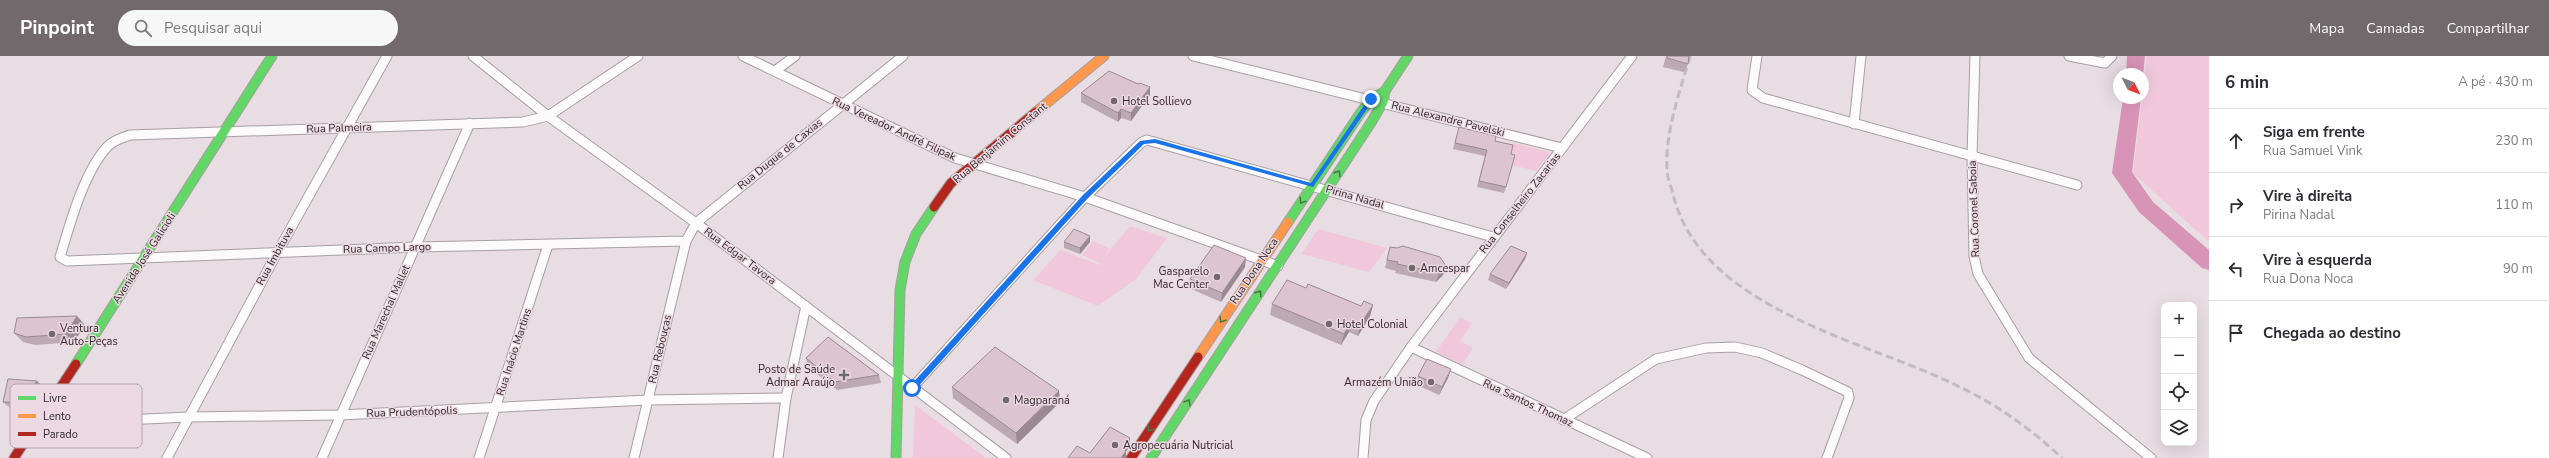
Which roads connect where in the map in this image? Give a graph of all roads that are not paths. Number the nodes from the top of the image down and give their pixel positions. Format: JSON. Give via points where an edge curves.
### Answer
{"nodes":[{"id":1,"x":272,"y":56,"type":"edge"},
{"id":2,"x":387,"y":56,"type":"edge"},
{"id":3,"x":473,"y":56,"type":"edge"},
{"id":4,"x":638,"y":56,"type":"edge"},
{"id":5,"x":743,"y":56,"type":"edge"},
{"id":6,"x":795,"y":56,"type":"edge"},
{"id":7,"x":903,"y":56,"type":"edge"},
{"id":8,"x":1104,"y":56,"type":"edge"},
{"id":9,"x":1193,"y":56,"type":"edge"},
{"id":10,"x":1408,"y":56,"type":"edge"},
{"id":11,"x":1632,"y":56,"type":"edge"},
{"id":12,"x":1757,"y":56,"type":"edge"},
{"id":13,"x":1861,"y":56,"type":"edge"},
{"id":14,"x":1975,"y":56,"type":"edge"},
{"id":15,"x":2069,"y":56,"type":"edge"},
{"id":16,"x":2112,"y":56,"type":"edge"},
{"id":17,"x":775,"y":71,"type":"junction"},
{"id":18,"x":1385,"y":91,"type":"junction"},
{"id":19,"x":1371,"y":99,"type":"junction"},
{"id":20,"x":1383,"y":102,"type":"junction"},
{"id":21,"x":841,"y":105,"type":"junction"},
{"id":22,"x":548,"y":116,"type":"junction"},
{"id":23,"x":470,"y":123,"type":"junction"},
{"id":24,"x":1854,"y":124,"type":"junction"},
{"id":25,"x":347,"y":128,"type":"junction"},
{"id":26,"x":223,"y":132,"type":"junction"},
{"id":27,"x":1562,"y":148,"type":"junction"},
{"id":28,"x":1972,"y":156,"type":"junction"},
{"id":29,"x":972,"y":164,"type":"junction"},
{"id":30,"x":1313,"y":185,"type":"junction"},
{"id":31,"x":2077,"y":185,"type":"dead end"},
{"id":32,"x":1328,"y":189,"type":"junction"},
{"id":33,"x":1086,"y":197,"type":"junction"},
{"id":34,"x":696,"y":222,"type":"junction"},
{"id":35,"x":1493,"y":237,"type":"junction"},
{"id":36,"x":686,"y":241,"type":"junction"},
{"id":37,"x":548,"y":245,"type":"junction"},
{"id":38,"x":416,"y":247,"type":"junction"},
{"id":39,"x":277,"y":253,"type":"junction"},
{"id":40,"x":143,"y":259,"type":"junction"},
{"id":41,"x":1262,"y":260,"type":"junction"},
{"id":42,"x":66,"y":261,"type":"joint"},
{"id":43,"x":1278,"y":266,"type":"junction"},
{"id":44,"x":806,"y":306,"type":"junction"},
{"id":45,"x":1411,"y":347,"type":"junction"},
{"id":46,"x":898,"y":378,"type":"junction"},
{"id":47,"x":1183,"y":381,"type":"junction"},
{"id":48,"x":64,"y":384,"type":"edge"},
{"id":49,"x":1197,"y":387,"type":"junction"},
{"id":50,"x":912,"y":388,"type":"junction"},
{"id":51,"x":786,"y":398,"type":"junction"},
{"id":52,"x":648,"y":400,"type":"junction"},
{"id":53,"x":496,"y":409,"type":"junction"},
{"id":54,"x":340,"y":415,"type":"junction"},
{"id":55,"x":188,"y":417,"type":"junction"},
{"id":56,"x":142,"y":419,"type":"edge"},
{"id":57,"x":1562,"y":420,"type":"junction"},
{"id":58,"x":21,"y":448,"type":"edge"},
{"id":59,"x":14,"y":458,"type":"edge"},
{"id":60,"x":167,"y":458,"type":"edge"},
{"id":61,"x":322,"y":458,"type":"edge"},
{"id":62,"x":480,"y":458,"type":"edge"},
{"id":63,"x":634,"y":458,"type":"edge"},
{"id":64,"x":778,"y":458,"type":"edge"},
{"id":65,"x":896,"y":458,"type":"edge"},
{"id":66,"x":1006,"y":458,"type":"edge"},
{"id":67,"x":1130,"y":458,"type":"edge"},
{"id":68,"x":1151,"y":458,"type":"edge"},
{"id":69,"x":1363,"y":458,"type":"edge"},
{"id":70,"x":1647,"y":458,"type":"edge"},
{"id":71,"x":1827,"y":458,"type":"edge"},
{"id":72,"x":2151,"y":458,"type":"edge"}],
"edges":[{"from":1,"to":26,"type":"main road","name":"Avenida José Galicioli"},
{"from":2,"to":25,"type":"street","name":"Rua Imbituva"},
{"from":3,"to":22,"type":"street","name":"Rua Edgar Tavora"},
{"from":4,"to":22,"type":"street"},
{"from":5,"to":17,"type":"street","name":"Rua Vereador André Filipak"},
{"from":6,"to":17,"type":"street"},
{"from":7,"to":21,"type":"street","name":"Rua Duque de Caxias"},
{"from":8,"to":29,"type":"main road","name":"Rua Benjamim Constant"},
{"from":9,"to":19,"type":"street","name":"Rua Alexandre Pavelski"},
{"from":10,"to":18,"type":"main road","name":"Rua Dona Noca"},
{"from":11,"to":27,"type":"street","name":"Rua Conselheiro Zacarias"},
{"from":12,"to":24,"type":"street","via":[[1752,90],[1756,94]]},
{"from":13,"to":24,"type":"street"},
{"from":14,"to":28,"type":"street","name":"Rua Coronel Saboia"},
{"from":15,"to":16,"type":"street","via":[[2105,63]]},
{"from":17,"to":21,"type":"street","name":"Rua Vereador André Filipak"},
{"from":18,"to":19,"type":"main road","name":"Rua Dona Noca"},
{"from":18,"to":20,"type":"main road","name":"Rua Dona Noca"},
{"from":19,"to":20,"type":"street","name":"Rua Alexandre Pavelski"},
{"from":19,"to":30,"type":"main road","name":"Rua Dona Noca"},
{"from":20,"to":27,"type":"street","name":"Rua Alexandre Pavelski"},
{"from":32,"to":20,"type":"main road","name":"Rua Dona Noca","one_way":true},
{"from":21,"to":29,"type":"street","name":"Rua Vereador André Filipak"},
{"from":21,"to":34,"type":"street","name":"Rua Duque de Caxias"},
{"from":22,"to":23,"type":"street","name":"Rua Palmeira","via":[[523,122]]},
{"from":22,"to":34,"type":"street","name":"Rua Edgar Tavora"},
{"from":23,"to":25,"type":"street","name":"Rua Palmeira"},
{"from":23,"to":38,"type":"street","name":"Rua Marechal Mallet"},
{"from":24,"to":28,"type":"street"},
{"from":25,"to":26,"type":"street","name":"Rua Palmeira"},
{"from":25,"to":39,"type":"street","name":"Rua Imbituva"},
{"from":26,"to":40,"type":"main road","name":"Avenida José Galicioli"},
{"from":26,"to":42,"type":"street","name":"Rua Palmeira","via":[[130,135],[115,140],[100,155],[66,236],[60,257]]},
{"from":27,"to":35,"type":"street","name":"Rua Conselheiro Zacarias"},
{"from":28,"to":31,"type":"street"},
{"from":28,"to":72,"type":"street","name":"Rua Coronel Saboia","via":[[1974,256],[1978,274],[2029,358]]},
{"from":29,"to":33,"type":"street","name":"Rua Vereador André Filipak"},
{"from":29,"to":46,"type":"main road","name":"Rua Benjamim Constant","via":[[951,183],[935,204],[916,234],[905,262],[900,290]]},
{"from":30,"to":32,"type":"street","name":"Pirina Nadal"},
{"from":30,"to":33,"type":"street","name":"Pirina Nadal","via":[[1147,140]]},
{"from":30,"to":41,"type":"main road","name":"Rua Dona Noca","one_way":true},
{"from":32,"to":35,"type":"street","name":"Pirina Nadal"},
{"from":32,"to":43,"type":"main road","name":"Rua Dona Noca"},
{"from":33,"to":41,"type":"street","name":"Rua Vereador André Filipak"},
{"from":33,"to":50,"type":"street"},
{"from":34,"to":36,"type":"street"},
{"from":34,"to":44,"type":"street","name":"Rua Edgar Tavora"},
{"from":35,"to":45,"type":"street","name":"Rua Conselheiro Zacarias"},
{"from":36,"to":37,"type":"street","name":"Rua Campo Largo"},
{"from":36,"to":52,"type":"street","name":"Rua Rebouças"},
{"from":37,"to":38,"type":"street","name":"Rua Campo Largo"},
{"from":37,"to":53,"type":"street","name":"Rua Inácio Martins"},
{"from":38,"to":39,"type":"street","name":"Rua Campo Largo"},
{"from":38,"to":54,"type":"street","name":"Rua Marechal Mallet"},
{"from":39,"to":40,"type":"street","name":"Rua Campo Largo"},
{"from":39,"to":55,"type":"street","name":"Rua Imbituva"},
{"from":40,"to":42,"type":"street","name":"Rua Campo Largo"},
{"from":40,"to":48,"type":"main road","name":"Avenida José Galicioli"},
{"from":41,"to":43,"type":"street","name":"Rua Vereador André Filipak"},
{"from":41,"to":47,"type":"main road","name":"Rua Dona Noca","one_way":true},
{"from":49,"to":43,"type":"main road","name":"Rua Dona Noca","one_way":true},
{"from":44,"to":46,"type":"street","name":"Rua Edgar Tavora"},
{"from":44,"to":51,"type":"street"},
{"from":45,"to":57,"type":"street","name":"Rua Santos Thomaz"},
{"from":45,"to":69,"type":"street","name":"Rua Conselheiro Zacarias","via":[[1374,401],[1366,420]]},
{"from":46,"to":50,"type":"street","name":"Rua Edgar Tavora"},
{"from":46,"to":65,"type":"main road","name":"Rua Benjamim Constant"},
{"from":47,"to":49,"type":"main road"},
{"from":47,"to":67,"type":"main road","name":"Rua Dona Noca","one_way":true},
{"from":68,"to":49,"type":"main road","name":"Rua Dona Noca","one_way":true},
{"from":50,"to":66,"type":"street","name":"Rua Edgar Tavora"},
{"from":51,"to":52,"type":"street","name":"Rua Prudentópolis"},
{"from":51,"to":64,"type":"street"},
{"from":52,"to":53,"type":"street","name":"Rua Prudentópolis"},
{"from":52,"to":63,"type":"street","name":"Rua Rebouças"},
{"from":53,"to":54,"type":"street","name":"Rua Prudentópolis"},
{"from":53,"to":62,"type":"street","name":"Rua Inácio Martins"},
{"from":54,"to":55,"type":"street","name":"Rua Prudentópolis"},
{"from":54,"to":61,"type":"street","name":"Rua Marechal Mallet"},
{"from":55,"to":56,"type":"street","name":"Rua Prudentópolis"},
{"from":55,"to":60,"type":"street","name":"Rua Imbituva"},
{"from":57,"to":70,"type":"street","name":"Rua Santos Thomaz"},
{"from":57,"to":71,"type":"street","via":[[1656,359],[1724,346],[1736,347],[1771,357],[1848,392],[1849,398]]},
{"from":58,"to":59,"type":"main road","name":"Avenida José Galicioli"}]}
